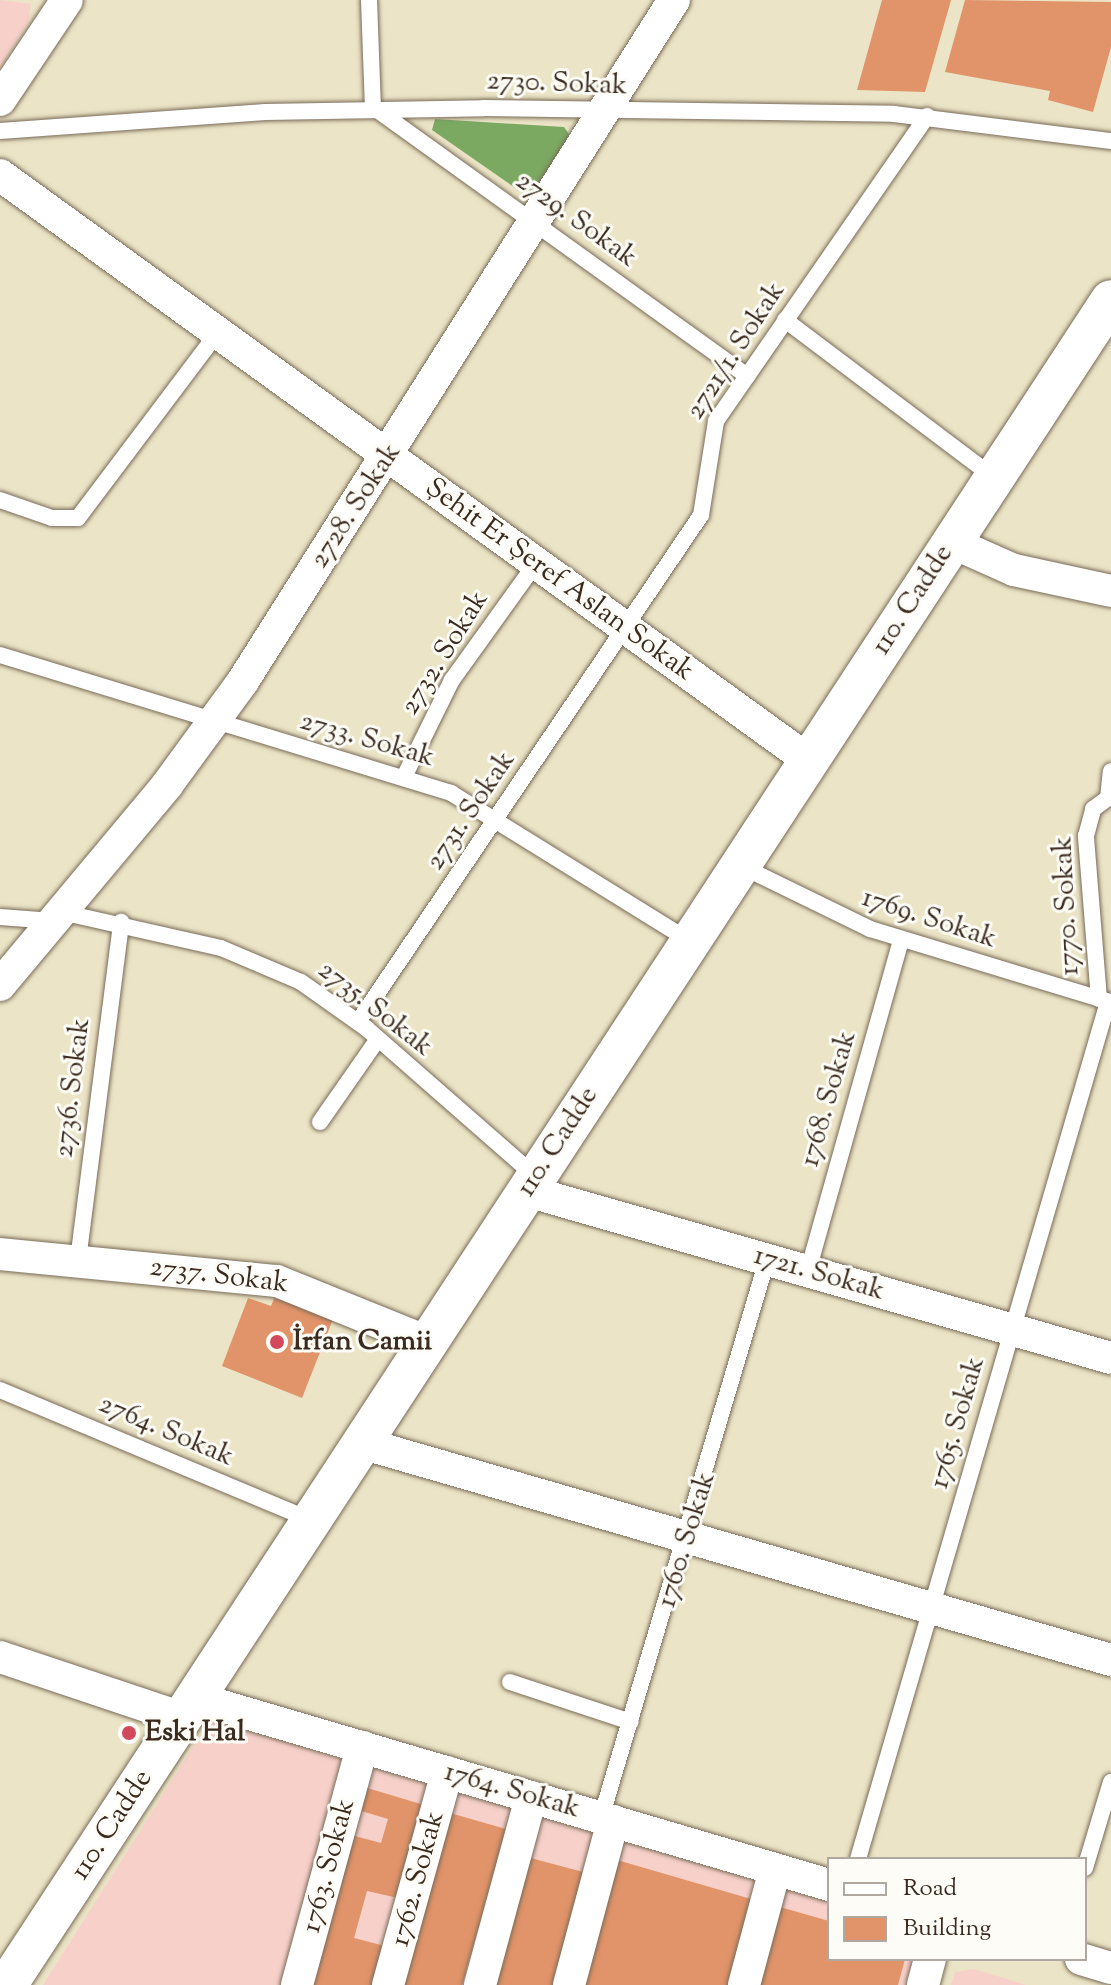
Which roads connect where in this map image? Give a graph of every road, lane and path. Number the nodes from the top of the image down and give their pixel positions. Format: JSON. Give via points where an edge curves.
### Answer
{"nodes":[{"id":1,"x":67,"y":0,"type":"edge"},
{"id":2,"x":369,"y":0,"type":"edge"},
{"id":3,"x":674,"y":0,"type":"edge"},
{"id":4,"x":0,"y":100,"type":"edge"},
{"id":5,"x":373,"y":107,"type":"junction"},
{"id":6,"x":603,"y":112,"type":"junction"},
{"id":7,"x":927,"y":116,"type":"junction"},
{"id":8,"x":0,"y":131,"type":"edge"},
{"id":9,"x":1111,"y":141,"type":"edge"},
{"id":10,"x":0,"y":175,"type":"edge"},
{"id":11,"x":535,"y":221,"type":"junction"},
{"id":12,"x":1111,"y":300,"type":"edge"},
{"id":13,"x":785,"y":320,"type":"junction"},
{"id":14,"x":218,"y":332,"type":"junction"},
{"id":15,"x":747,"y":376,"type":"junction"},
{"id":16,"x":388,"y":456,"type":"junction"},
{"id":17,"x":993,"y":477,"type":"junction"},
{"id":18,"x":0,"y":500,"type":"edge"},
{"id":19,"x":951,"y":542,"type":"junction"},
{"id":20,"x":536,"y":563,"type":"junction"},
{"id":21,"x":1111,"y":591,"type":"edge"},
{"id":22,"x":626,"y":629,"type":"junction"},
{"id":23,"x":0,"y":655,"type":"edge"},
{"id":24,"x":213,"y":724,"type":"junction"},
{"id":25,"x":808,"y":760,"type":"junction"},
{"id":26,"x":1111,"y":771,"type":"edge"},
{"id":27,"x":405,"y":775,"type":"junction"},
{"id":28,"x":1109,"y":797,"type":"edge"},
{"id":29,"x":498,"y":817,"type":"junction"},
{"id":30,"x":739,"y":865,"type":"junction"},
{"id":31,"x":57,"y":916,"type":"junction"},
{"id":32,"x":0,"y":917,"type":"edge"},
{"id":33,"x":121,"y":922,"type":"junction"},
{"id":34,"x":901,"y":940,"type":"junction"},
{"id":35,"x":690,"y":941,"type":"junction"},
{"id":36,"x":0,"y":985,"type":"edge"},
{"id":37,"x":1106,"y":1001,"type":"edge"},
{"id":38,"x":358,"y":1022,"type":"junction"},
{"id":39,"x":378,"y":1039,"type":"junction"},
{"id":40,"x":320,"y":1122,"type":"dead end"},
{"id":41,"x":531,"y":1184,"type":"junction"},
{"id":42,"x":0,"y":1254,"type":"edge"},
{"id":43,"x":78,"y":1260,"type":"junction"},
{"id":44,"x":767,"y":1260,"type":"junction"},
{"id":45,"x":808,"y":1271,"type":"junction"},
{"id":46,"x":1012,"y":1330,"type":"junction"},
{"id":47,"x":428,"y":1342,"type":"junction"},
{"id":48,"x":1111,"y":1358,"type":"edge"},
{"id":49,"x":0,"y":1390,"type":"edge"},
{"id":50,"x":361,"y":1443,"type":"junction"},
{"id":51,"x":311,"y":1520,"type":"junction"},
{"id":52,"x":689,"y":1538,"type":"junction"},
{"id":53,"x":931,"y":1608,"type":"junction"},
{"id":54,"x":0,"y":1657,"type":"edge"},
{"id":55,"x":1111,"y":1660,"type":"edge"},
{"id":56,"x":510,"y":1682,"type":"dead end"},
{"id":57,"x":188,"y":1708,"type":"junction"},
{"id":58,"x":631,"y":1722,"type":"junction"},
{"id":59,"x":362,"y":1747,"type":"junction"},
{"id":60,"x":447,"y":1772,"type":"junction"},
{"id":61,"x":1111,"y":1782,"type":"edge"},
{"id":62,"x":531,"y":1797,"type":"junction"},
{"id":63,"x":607,"y":1820,"type":"junction"},
{"id":64,"x":859,"y":1857,"type":"edge"},
{"id":65,"x":1087,"y":1861,"type":"edge"},
{"id":66,"x":775,"y":1869,"type":"junction"},
{"id":67,"x":827,"y":1884,"type":"edge"},
{"id":68,"x":929,"y":1961,"type":"edge"},
{"id":69,"x":1087,"y":1961,"type":"edge"},
{"id":70,"x":1111,"y":1968,"type":"edge"},
{"id":71,"x":7,"y":1982,"type":"edge"},
{"id":72,"x":297,"y":1985,"type":"edge"},
{"id":73,"x":388,"y":1985,"type":"edge"},
{"id":74,"x":480,"y":1985,"type":"edge"},
{"id":75,"x":569,"y":1985,"type":"edge"},
{"id":76,"x":744,"y":1985,"type":"edge"},
{"id":77,"x":923,"y":1985,"type":"edge"}],
"edges":[{"from":1,"to":4,"type":"street"},
{"from":2,"to":5,"type":"lane"},
{"from":3,"to":6,"type":"street","name":"2728. Sokak"},
{"from":5,"to":6,"type":"lane","name":"2730. Sokak"},
{"from":5,"to":8,"type":"lane","name":"2730. Sokak"},
{"from":5,"to":11,"type":"lane","name":"2729. Sokak"},
{"from":6,"to":7,"type":"lane","name":"2730. Sokak"},
{"from":6,"to":11,"type":"street","name":"2728. Sokak"},
{"from":7,"to":9,"type":"lane","name":"2730. Sokak"},
{"from":7,"to":13,"type":"lane","name":"2721/1. Sokak"},
{"from":10,"to":14,"type":"street","name":"Şehit Er Şeref Aslan Sokak"},
{"from":11,"to":15,"type":"lane","name":"2729. Sokak"},
{"from":11,"to":16,"type":"street","name":"2728. Sokak"},
{"from":12,"to":17,"type":"street","name":"110. Cadde"},
{"from":13,"to":15,"type":"lane","name":"2721/1. Sokak"},
{"from":13,"to":17,"type":"lane"},
{"from":14,"to":16,"type":"street","name":"Şehit Er Şeref Aslan Sokak"},
{"from":14,"to":18,"type":"lane","via":[[78,518],[52,518]]},
{"from":15,"to":22,"type":"lane","name":"2721/1. Sokak","via":[[711,431],[704,509]]},
{"from":16,"to":20,"type":"street","name":"Şehit Er Şeref Aslan Sokak"},
{"from":16,"to":24,"type":"street","name":"2728. Sokak"},
{"from":17,"to":19,"type":"street","name":"110. Cadde"},
{"from":19,"to":21,"type":"street","via":[[1024,573]]},
{"from":19,"to":25,"type":"street","name":"110. Cadde"},
{"from":20,"to":22,"type":"street","name":"Şehit Er Şeref Aslan Sokak"},
{"from":20,"to":27,"type":"lane","name":"2732. Sokak","via":[[452,680]]},
{"from":22,"to":25,"type":"street","name":"Şehit Er Şeref Aslan Sokak"},
{"from":22,"to":29,"type":"lane","name":"2731. Sokak"},
{"from":23,"to":24,"type":"lane","name":"2733. Sokak"},
{"from":24,"to":27,"type":"lane","name":"2733. Sokak"},
{"from":24,"to":31,"type":"street","name":"2728. Sokak"},
{"from":25,"to":30,"type":"street","name":"110. Cadde"},
{"from":26,"to":28,"type":"lane","name":"1770. Sokak"},
{"from":27,"to":29,"type":"lane","name":"2733. Sokak"},
{"from":28,"to":37,"type":"lane","name":"1770. Sokak","via":[[1093,809],[1086,836]]},
{"from":29,"to":35,"type":"lane","name":"2733. Sokak"},
{"from":29,"to":38,"type":"lane","name":"2731. Sokak"},
{"from":30,"to":34,"type":"lane","name":"1769. Sokak"},
{"from":30,"to":35,"type":"street","name":"110. Cadde"},
{"from":31,"to":32,"type":"lane","name":"2735. Sokak"},
{"from":31,"to":33,"type":"lane","name":"2735. Sokak"},
{"from":31,"to":36,"type":"street","name":"2728. Sokak"},
{"from":33,"to":38,"type":"lane","name":"2735. Sokak","via":[[265,965]]},
{"from":33,"to":43,"type":"lane","name":"2736. Sokak"},
{"from":34,"to":37,"type":"lane","name":"1769. Sokak"},
{"from":34,"to":45,"type":"lane","name":"1768. Sokak"},
{"from":35,"to":41,"type":"street","name":"110. Cadde"},
{"from":37,"to":46,"type":"lane","name":"1765. Sokak"},
{"from":38,"to":39,"type":"lane","name":"2735. Sokak"},
{"from":39,"to":40,"type":"lane"},
{"from":39,"to":41,"type":"lane","name":"2735. Sokak"},
{"from":41,"to":44,"type":"street","name":"1721. Sokak"},
{"from":41,"to":47,"type":"street","name":"110. Cadde"},
{"from":42,"to":43,"type":"street","name":"2737. Sokak"},
{"from":43,"to":47,"type":"street","name":"2737. Sokak","via":[[277,1281]]},
{"from":44,"to":45,"type":"street","name":"1721. Sokak"},
{"from":44,"to":52,"type":"lane","name":"1760. Sokak"},
{"from":45,"to":46,"type":"street","name":"1721. Sokak"},
{"from":46,"to":48,"type":"street","name":"1721. Sokak"},
{"from":46,"to":53,"type":"lane","name":"1765. Sokak"},
{"from":47,"to":50,"type":"street","name":"110. Cadde"},
{"from":49,"to":51,"type":"lane","name":"2764. Sokak"},
{"from":50,"to":51,"type":"street","name":"110. Cadde"},
{"from":50,"to":52,"type":"street"},
{"from":51,"to":57,"type":"street","name":"110. Cadde"},
{"from":52,"to":53,"type":"street"},
{"from":52,"to":58,"type":"lane","name":"1760. Sokak"},
{"from":53,"to":55,"type":"street"},
{"from":53,"to":64,"type":"lane","name":"1765. Sokak"},
{"from":54,"to":57,"type":"street","name":"1764. Sokak"},
{"from":56,"to":58,"type":"lane"},
{"from":57,"to":59,"type":"street","name":"1764. Sokak"},
{"from":57,"to":71,"type":"street","name":"110. Cadde"},
{"from":58,"to":63,"type":"lane","name":"1760. Sokak"},
{"from":59,"to":60,"type":"street","name":"1764. Sokak"},
{"from":59,"to":72,"type":"street","name":"1763. Sokak"},
{"from":60,"to":62,"type":"street","name":"1764. Sokak"},
{"from":60,"to":73,"type":"street","name":"1762. Sokak"},
{"from":61,"to":65,"type":"lane"},
{"from":62,"to":63,"type":"street","name":"1764. Sokak"},
{"from":62,"to":74,"type":"street"},
{"from":63,"to":66,"type":"street","name":"1764. Sokak"},
{"from":63,"to":75,"type":"street","name":"1760. Sokak"},
{"from":66,"to":67,"type":"street","name":"1764. Sokak"},
{"from":66,"to":76,"type":"street"},
{"from":68,"to":77,"type":"street"},
{"from":69,"to":70,"type":"street"}]}
